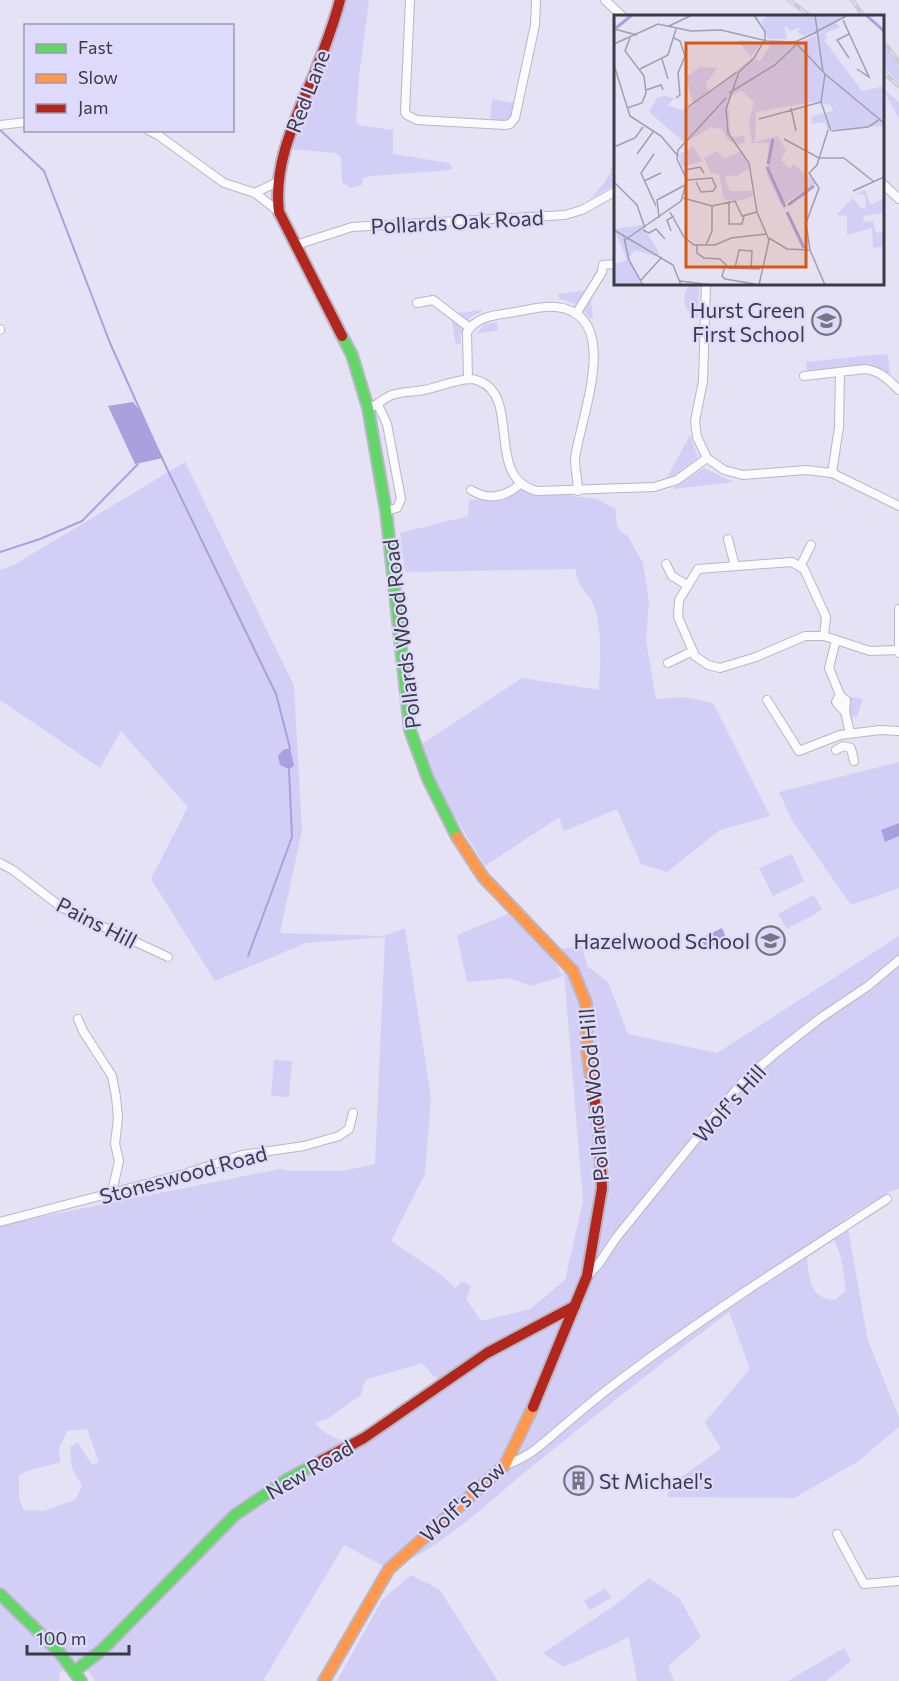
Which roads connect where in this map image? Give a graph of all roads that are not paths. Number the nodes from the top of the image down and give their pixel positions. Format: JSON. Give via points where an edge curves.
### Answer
{"nodes":[{"id":1,"x":340,"y":0,"type":"edge"},
{"id":2,"x":410,"y":0,"type":"edge"},
{"id":3,"x":536,"y":0,"type":"edge"},
{"id":4,"x":606,"y":0,"type":"edge"},
{"id":5,"x":621,"y":15,"type":"edge"},
{"id":6,"x":24,"y":122,"type":"edge"},
{"id":7,"x":0,"y":125,"type":"edge"},
{"id":8,"x":152,"y":132,"type":"edge"},
{"id":9,"x":277,"y":182,"type":"junction"},
{"id":10,"x":884,"y":185,"type":"edge"},
{"id":11,"x":614,"y":192,"type":"edge"},
{"id":12,"x":255,"y":193,"type":"junction"},
{"id":13,"x":899,"y":199,"type":"edge"},
{"id":14,"x":279,"y":212,"type":"junction"},
{"id":15,"x":296,"y":245,"type":"junction"},
{"id":16,"x":614,"y":264,"type":"edge"},
{"id":17,"x":706,"y":285,"type":"edge"},
{"id":18,"x":417,"y":303,"type":"dead end"},
{"id":19,"x":576,"y":314,"type":"junction"},
{"id":20,"x":470,"y":328,"type":"junction"},
{"id":21,"x":840,"y":372,"type":"junction"},
{"id":22,"x":804,"y":376,"type":"dead end"},
{"id":23,"x":468,"y":379,"type":"junction"},
{"id":24,"x":899,"y":390,"type":"edge"},
{"id":25,"x":373,"y":406,"type":"junction"},
{"id":26,"x":707,"y":458,"type":"junction"},
{"id":27,"x":832,"y":473,"type":"junction"},
{"id":28,"x":520,"y":484,"type":"junction"},
{"id":29,"x":471,"y":490,"type":"dead end"},
{"id":30,"x":578,"y":491,"type":"junction"},
{"id":31,"x":899,"y":506,"type":"edge"},
{"id":32,"x":386,"y":511,"type":"junction"},
{"id":33,"x":728,"y":539,"type":"dead end"},
{"id":34,"x":811,"y":546,"type":"dead end"},
{"id":35,"x":666,"y":564,"type":"dead end"},
{"id":36,"x":735,"y":566,"type":"junction"},
{"id":37,"x":800,"y":567,"type":"junction"},
{"id":38,"x":687,"y":585,"type":"junction"},
{"id":39,"x":899,"y":609,"type":"edge"},
{"id":40,"x":898,"y":622,"type":"edge"},
{"id":41,"x":824,"y":636,"type":"junction"},
{"id":42,"x":836,"y":640,"type":"junction"},
{"id":43,"x":693,"y":651,"type":"junction"},
{"id":44,"x":898,"y":652,"type":"edge"},
{"id":45,"x":668,"y":663,"type":"dead end"},
{"id":46,"x":766,"y":700,"type":"dead end"},
{"id":47,"x":899,"y":731,"type":"edge"},
{"id":48,"x":850,"y":734,"type":"junction"},
{"id":49,"x":840,"y":735,"type":"junction"},
{"id":50,"x":854,"y":761,"type":"dead end"},
{"id":51,"x":0,"y":863,"type":"edge"},
{"id":52,"x":488,"y":881,"type":"joint"},
{"id":53,"x":168,"y":957,"type":"dead end"},
{"id":54,"x":899,"y":960,"type":"edge"},
{"id":55,"x":78,"y":1019,"type":"dead end"},
{"id":56,"x":353,"y":1113,"type":"dead end"},
{"id":57,"x":112,"y":1192,"type":"junction"},
{"id":58,"x":886,"y":1199,"type":"dead end"},
{"id":59,"x":0,"y":1222,"type":"edge"},
{"id":60,"x":587,"y":1276,"type":"junction"},
{"id":61,"x":575,"y":1306,"type":"junction"},
{"id":62,"x":505,"y":1465,"type":"junction"},
{"id":63,"x":837,"y":1534,"type":"dead end"},
{"id":64,"x":847,"y":1552,"type":"junction"},
{"id":65,"x":838,"y":1556,"type":"dead end"},
{"id":66,"x":899,"y":1581,"type":"edge"},
{"id":67,"x":0,"y":1594,"type":"edge"},
{"id":68,"x":72,"y":1676,"type":"edge"},
{"id":69,"x":81,"y":1681,"type":"edge"},
{"id":70,"x":324,"y":1681,"type":"edge"}],
"edges":[{"from":1,"to":9,"type":"street","name":"Red Lane","via":[[286,146]]},
{"from":2,"to":3,"type":"street","via":[[407,115],[417,120],[505,125],[515,118],[535,25]]},
{"from":4,"to":5,"type":"street"},
{"from":6,"to":7,"type":"street"},
{"from":8,"to":12,"type":"street","via":[[225,183]]},
{"from":9,"to":12,"type":"street"},
{"from":9,"to":14,"type":"street","name":"Pollards Wood Road"},
{"from":10,"to":13,"type":"street"},
{"from":11,"to":15,"type":"street","name":"Pollards Oak Road","via":[[565,215],[352,227]]},
{"from":12,"to":14,"type":"street"},
{"from":14,"to":15,"type":"street","name":"Pollards Wood Road"},
{"from":15,"to":25,"type":"street","name":"Pollards Wood Road","via":[[352,355]]},
{"from":16,"to":19,"type":"street","via":[[603,265]]},
{"from":17,"to":26,"type":"street","via":[[703,381],[694,421]]},
{"from":18,"to":20,"type":"street","via":[[433,300]]},
{"from":19,"to":20,"type":"street","via":[[548,307],[484,317]]},
{"from":19,"to":30,"type":"street","via":[[590,333],[594,364],[575,460]]},
{"from":20,"to":23,"type":"street","via":[[466,337]]},
{"from":21,"to":22,"type":"street"},
{"from":21,"to":24,"type":"street","via":[[874,370]]},
{"from":21,"to":27,"type":"street","via":[[839,427]]},
{"from":23,"to":25,"type":"street","via":[[394,394]]},
{"from":23,"to":28,"type":"street","via":[[481,381],[495,394],[512,473]]},
{"from":25,"to":32,"type":"street","name":"Pollards Wood Road"},
{"from":25,"to":32,"type":"street","name":"Pollards Wood Road","via":[[387,424],[401,499],[397,508]]},
{"from":26,"to":27,"type":"street","via":[[724,470],[743,476],[806,470]]},
{"from":26,"to":30,"type":"street","via":[[677,480],[654,487]]},
{"from":27,"to":31,"type":"street"},
{"from":28,"to":29,"type":"street","via":[[503,496],[483,496]]},
{"from":28,"to":30,"type":"street","via":[[537,492]]},
{"from":32,"to":52,"type":"street","name":"Pollards Wood Road","via":[[410,730],[454,834]]},
{"from":33,"to":36,"type":"street"},
{"from":34,"to":37,"type":"street"},
{"from":35,"to":38,"type":"street","via":[[672,576]]},
{"from":36,"to":37,"type":"street","via":[[792,562]]},
{"from":36,"to":38,"type":"street","via":[[698,569]]},
{"from":37,"to":41,"type":"street","via":[[826,617]]},
{"from":38,"to":43,"type":"street","via":[[679,600],[678,617]]},
{"from":39,"to":40,"type":"street"},
{"from":40,"to":44,"type":"street"},
{"from":41,"to":42,"type":"street"},
{"from":41,"to":43,"type":"street","via":[[806,636],[720,668],[708,665]]},
{"from":42,"to":44,"type":"street","via":[[870,651]]},
{"from":42,"to":48,"type":"street","via":[[829,668],[846,700]]},
{"from":43,"to":45,"type":"street"},
{"from":46,"to":49,"type":"street","via":[[799,752]]},
{"from":47,"to":48,"type":"street"},
{"from":48,"to":49,"type":"street"},
{"from":49,"to":50,"type":"street","via":[[839,748],[850,748]]},
{"from":51,"to":53,"type":"street","name":"Pains Hill","via":[[61,907]]},
{"from":52,"to":60,"type":"street","name":"Pollards Wood Hill","via":[[573,971],[586,1003],[587,1051],[599,1131],[602,1188]]},
{"from":54,"to":60,"type":"street","name":"Wolf's Hill","via":[[819,1018],[744,1080]]},
{"from":55,"to":57,"type":"street","via":[[112,1076],[119,1161]]},
{"from":56,"to":57,"type":"street","name":"Stoneswood Road","via":[[348,1129],[339,1136],[304,1146],[242,1155]]},
{"from":57,"to":59,"type":"street","name":"Stoneswood Road"},
{"from":58,"to":62,"type":"street","via":[[642,1363],[537,1450]]},
{"from":60,"to":61,"type":"street","name":"Pollards Wood Hill"},
{"from":61,"to":62,"type":"street","name":"Wolf's Row"},
{"from":61,"to":68,"type":"street","name":"New Road","via":[[487,1353],[364,1438],[288,1479],[235,1515]]},
{"from":62,"to":70,"type":"street","name":"Wolf's Row","via":[[388,1569]]},
{"from":63,"to":64,"type":"street"},
{"from":64,"to":65,"type":"street"},
{"from":64,"to":66,"type":"street","via":[[864,1584]]},
{"from":67,"to":68,"type":"street","via":[[59,1652]]},
{"from":68,"to":69,"type":"street"}]}
